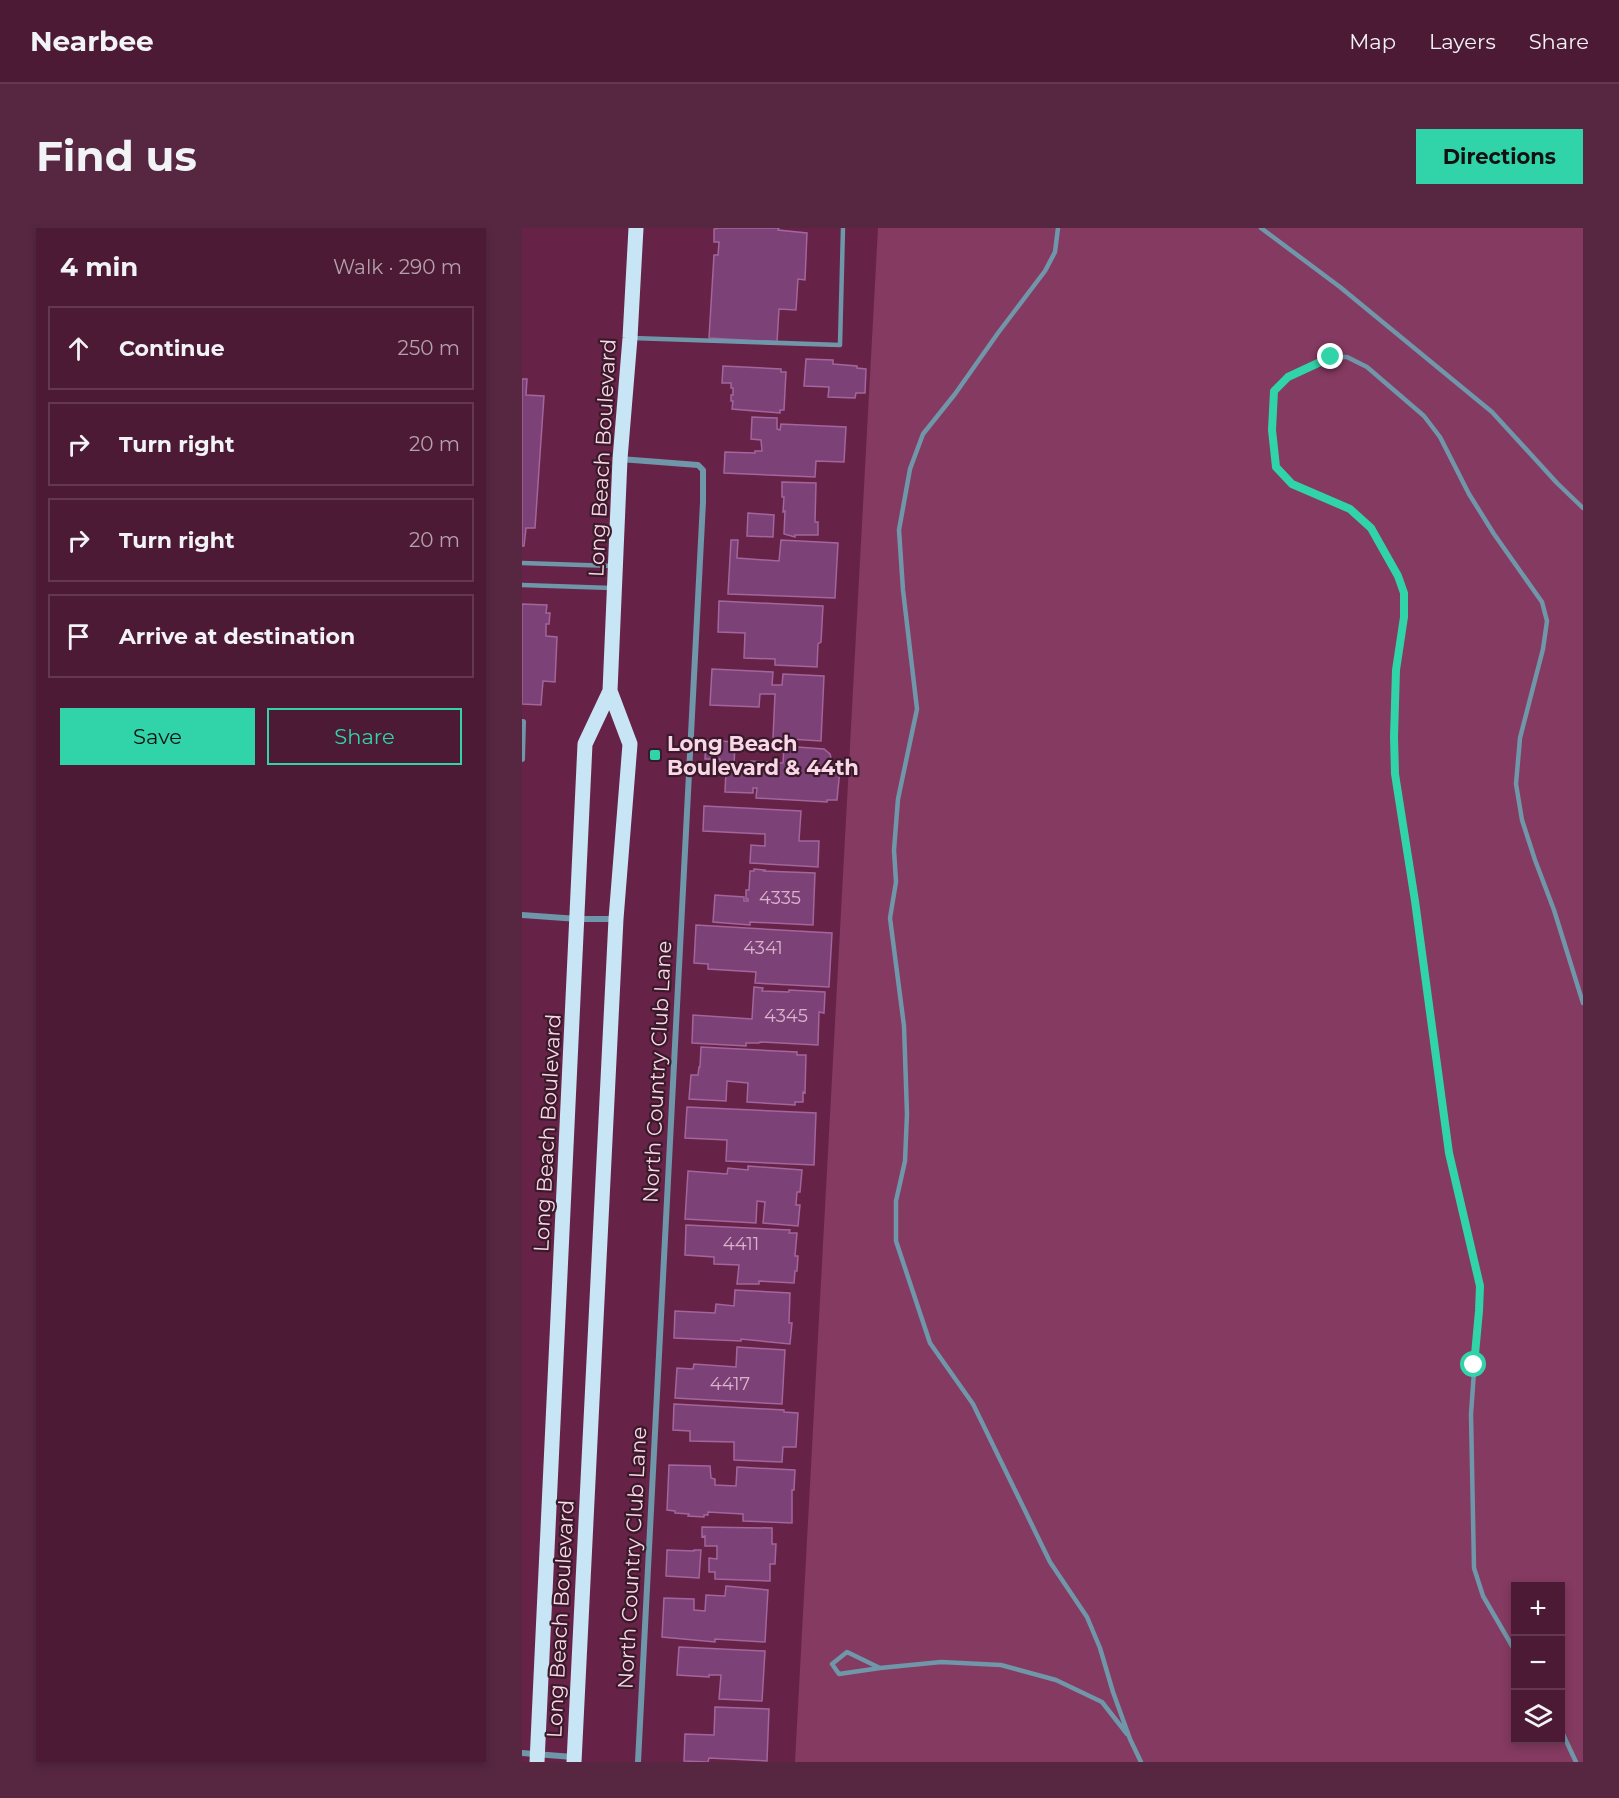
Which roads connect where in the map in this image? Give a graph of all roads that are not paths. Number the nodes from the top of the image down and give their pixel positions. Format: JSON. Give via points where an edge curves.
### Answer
{"nodes":[{"id":1,"x":636,"y":228,"type":"edge"},
{"id":2,"x":843,"y":228,"type":"edge"},
{"id":3,"x":1058,"y":228,"type":"edge"},
{"id":4,"x":1261,"y":228,"type":"edge"},
{"id":5,"x":630,"y":338,"type":"junction"},
{"id":6,"x":620,"y":459,"type":"junction"},
{"id":7,"x":1583,"y":508,"type":"edge"},
{"id":8,"x":522,"y":563,"type":"edge"},
{"id":9,"x":616,"y":566,"type":"junction"},
{"id":10,"x":522,"y":585,"type":"edge"},
{"id":11,"x":615,"y":588,"type":"junction"},
{"id":12,"x":610,"y":691,"type":"junction"},
{"id":13,"x":523,"y":722,"type":"edge"},
{"id":14,"x":522,"y":759,"type":"edge"},
{"id":15,"x":522,"y":915,"type":"edge"},
{"id":16,"x":616,"y":919,"type":"junction"},
{"id":17,"x":578,"y":920,"type":"junction"},
{"id":18,"x":1583,"y":1003,"type":"edge"},
{"id":19,"x":1511,"y":1644,"type":"edge"},
{"id":20,"x":880,"y":1668,"type":"junction"},
{"id":21,"x":1130,"y":1739,"type":"junction"},
{"id":22,"x":1565,"y":1739,"type":"edge"},
{"id":23,"x":532,"y":1756,"type":"edge"},
{"id":24,"x":574,"y":1759,"type":"edge"},
{"id":25,"x":638,"y":1762,"type":"edge"},
{"id":26,"x":1141,"y":1762,"type":"edge"},
{"id":27,"x":1576,"y":1762,"type":"edge"}],
"edges":[{"from":1,"to":5,"type":"main road","name":"Long Beach Boulevard"},
{"from":2,"to":5,"type":"lane","via":[[840,345]]},
{"from":3,"to":21,"type":"lane","via":[[1055,252],[1045,271],[923,434],[910,469],[899,530],[917,709],[898,800],[896,882],[890,918],[904,1026],[907,1114],[905,1161],[896,1201],[896,1242],[930,1343],[973,1404],[1050,1562],[1087,1617]]},
{"from":4,"to":7,"type":"lane","via":[[1340,287],[1492,412]]},
{"from":5,"to":6,"type":"main road","name":"Long Beach Boulevard"},
{"from":6,"to":9,"type":"main road","name":"Long Beach Boulevard"},
{"from":6,"to":25,"type":"street","name":"North Country Club Lane","via":[[698,465],[702,470],[703,502]]},
{"from":8,"to":9,"type":"lane"},
{"from":9,"to":11,"type":"main road","name":"Long Beach Boulevard"},
{"from":10,"to":11,"type":"lane"},
{"from":11,"to":12,"type":"main road","name":"Long Beach Boulevard"},
{"from":12,"to":16,"type":"main road","name":"Long Beach Boulevard","via":[[630,744]]},
{"from":12,"to":17,"type":"main road","name":"Long Beach Boulevard","via":[[585,744]]},
{"from":13,"to":14,"type":"street"},
{"from":15,"to":17,"type":"street"},
{"from":16,"to":17,"type":"street"},
{"from":16,"to":24,"type":"main road","name":"Long Beach Boulevard"},
{"from":17,"to":23,"type":"main road","name":"Long Beach Boulevard"},
{"from":18,"to":19,"type":"lane","via":[[1534,860],[1516,784],[1520,738],[1547,621],[1542,602],[1494,534],[1440,437],[1424,416],[1367,367],[1347,357],[1331,357],[1288,377],[1274,391],[1272,430],[1276,467],[1292,484],[1350,509],[1371,528],[1404,593],[1396,679],[1395,774],[1449,1153],[1480,1286],[1471,1414],[1474,1568],[1483,1596]]},
{"from":20,"to":20,"type":"lane","via":[[839,1674],[832,1664],[847,1652]]},
{"from":20,"to":21,"type":"lane","via":[[941,1662],[1001,1665],[1056,1680],[1102,1702]]},
{"from":21,"to":26,"type":"lane"},
{"from":22,"to":27,"type":"lane"},
{"from":23,"to":24,"type":"street"}]}
